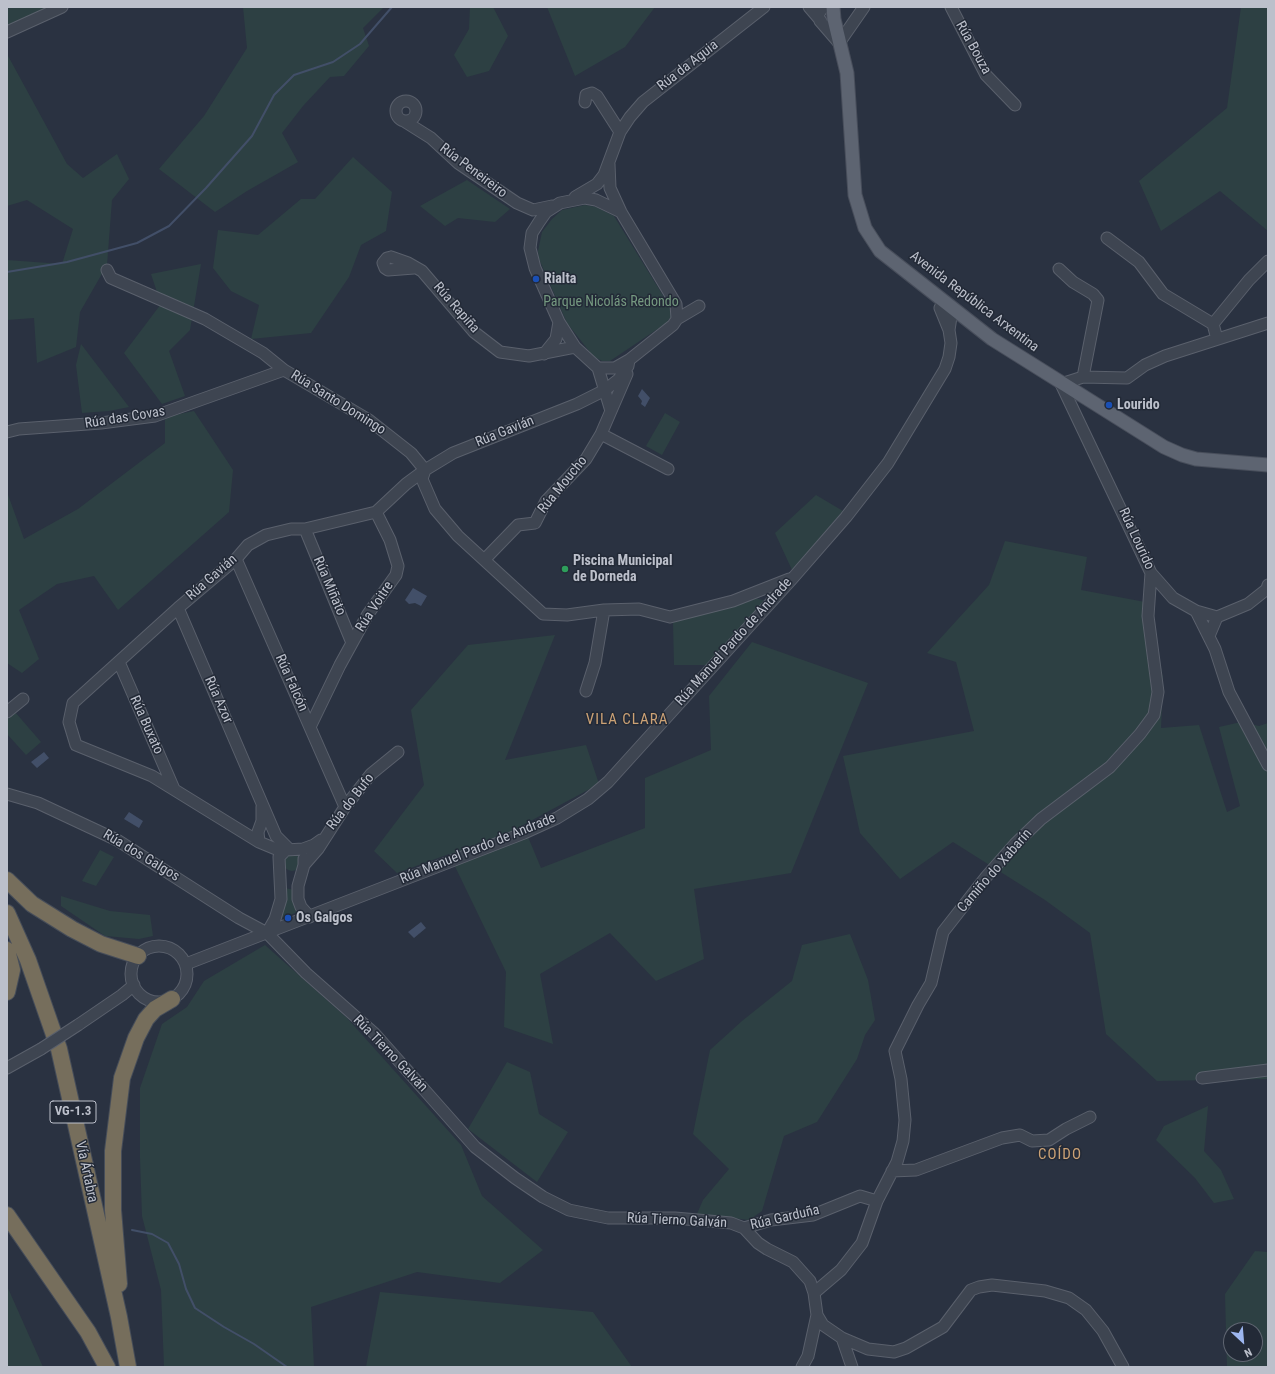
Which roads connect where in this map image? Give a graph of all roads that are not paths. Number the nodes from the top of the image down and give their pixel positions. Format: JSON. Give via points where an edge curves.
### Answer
{"nodes":[{"id":1,"x":62,"y":7,"type":"edge"},
{"id":2,"x":764,"y":7,"type":"edge"},
{"id":3,"x":809,"y":7,"type":"edge"},
{"id":4,"x":864,"y":7,"type":"edge"},
{"id":5,"x":951,"y":7,"type":"edge"},
{"id":6,"x":827,"y":11,"type":"edge"},
{"id":7,"x":820,"y":20,"type":"junction"},
{"id":8,"x":7,"y":32,"type":"edge"},
{"id":9,"x":839,"y":43,"type":"junction"},
{"id":10,"x":585,"y":102,"type":"dead end"},
{"id":11,"x":415,"y":106,"type":"junction"},
{"id":12,"x":1015,"y":106,"type":"dead end"},
{"id":13,"x":404,"y":121,"type":"junction"},
{"id":14,"x":620,"y":132,"type":"junction"},
{"id":15,"x":430,"y":138,"type":"junction"},
{"id":16,"x":609,"y":164,"type":"junction"},
{"id":17,"x":597,"y":184,"type":"junction"},
{"id":18,"x":610,"y":188,"type":"junction"},
{"id":19,"x":563,"y":202,"type":"junction"},
{"id":20,"x":516,"y":203,"type":"junction"},
{"id":21,"x":621,"y":212,"type":"junction"},
{"id":22,"x":532,"y":233,"type":"junction"},
{"id":23,"x":1107,"y":238,"type":"dead end"},
{"id":24,"x":1268,"y":260,"type":"edge"},
{"id":25,"x":414,"y":268,"type":"junction"},
{"id":26,"x":1058,"y":269,"type":"dead end"},
{"id":27,"x":107,"y":270,"type":"dead end"},
{"id":28,"x":699,"y":306,"type":"dead end"},
{"id":29,"x":948,"y":311,"type":"junction"},
{"id":30,"x":677,"y":319,"type":"junction"},
{"id":31,"x":559,"y":322,"type":"junction"},
{"id":32,"x":1268,"y":323,"type":"edge"},
{"id":33,"x":1214,"y":324,"type":"junction"},
{"id":34,"x":1217,"y":339,"type":"junction"},
{"id":35,"x":575,"y":347,"type":"junction"},
{"id":36,"x":544,"y":354,"type":"junction"},
{"id":37,"x":632,"y":358,"type":"junction"},
{"id":38,"x":598,"y":368,"type":"junction"},
{"id":39,"x":284,"y":370,"type":"junction"},
{"id":40,"x":1082,"y":377,"type":"junction"},
{"id":41,"x":1061,"y":384,"type":"junction"},
{"id":42,"x":605,"y":390,"type":"junction"},
{"id":43,"x":611,"y":411,"type":"junction"},
{"id":44,"x":7,"y":432,"type":"edge"},
{"id":45,"x":601,"y":434,"type":"junction"},
{"id":46,"x":1268,"y":465,"type":"edge"},
{"id":47,"x":668,"y":469,"type":"dead end"},
{"id":48,"x":426,"y":470,"type":"junction"},
{"id":49,"x":376,"y":512,"type":"junction"},
{"id":50,"x":305,"y":529,"type":"junction"},
{"id":51,"x":485,"y":559,"type":"junction"},
{"id":52,"x":236,"y":560,"type":"junction"},
{"id":53,"x":1151,"y":573,"type":"junction"},
{"id":54,"x":792,"y":578,"type":"junction"},
{"id":55,"x":1268,"y":585,"type":"edge"},
{"id":56,"x":178,"y":608,"type":"junction"},
{"id":57,"x":604,"y":610,"type":"junction"},
{"id":58,"x":1196,"y":611,"type":"junction"},
{"id":59,"x":1217,"y":617,"type":"junction"},
{"id":60,"x":1209,"y":636,"type":"junction"},
{"id":61,"x":352,"y":643,"type":"junction"},
{"id":62,"x":118,"y":662,"type":"junction"},
{"id":63,"x":586,"y":690,"type":"dead end"},
{"id":64,"x":23,"y":699,"type":"dead end"},
{"id":65,"x":322,"y":699,"type":"junction"},
{"id":66,"x":300,"y":703,"type":"junction"},
{"id":67,"x":7,"y":712,"type":"edge"},
{"id":68,"x":310,"y":727,"type":"junction"},
{"id":69,"x":398,"y":752,"type":"dead end"},
{"id":70,"x":1268,"y":765,"type":"edge"},
{"id":71,"x":174,"y":789,"type":"junction"},
{"id":72,"x":258,"y":791,"type":"junction"},
{"id":73,"x":7,"y":794,"type":"edge"},
{"id":74,"x":345,"y":807,"type":"junction"},
{"id":75,"x":262,"y":821,"type":"junction"},
{"id":76,"x":237,"y":827,"type":"junction"},
{"id":77,"x":324,"y":837,"type":"junction"},
{"id":78,"x":262,"y":844,"type":"junction"},
{"id":79,"x":285,"y":856,"type":"junction"},
{"id":80,"x":303,"y":868,"type":"junction"},
{"id":81,"x":7,"y":880,"type":"edge"},
{"id":82,"x":7,"y":913,"type":"edge"},
{"id":83,"x":310,"y":917,"type":"junction"},
{"id":84,"x":267,"y":933,"type":"junction"},
{"id":85,"x":7,"y":950,"type":"edge"},
{"id":86,"x":138,"y":956,"type":"junction"},
{"id":87,"x":186,"y":964,"type":"junction"},
{"id":88,"x":134,"y":985,"type":"junction"},
{"id":89,"x":7,"y":992,"type":"edge"},
{"id":90,"x":172,"y":999,"type":"junction"},
{"id":91,"x":7,"y":1068,"type":"edge"},
{"id":92,"x":1268,"y":1070,"type":"edge"},
{"id":93,"x":1202,"y":1078,"type":"dead end"},
{"id":94,"x":1090,"y":1117,"type":"dead end"},
{"id":95,"x":892,"y":1171,"type":"junction"},
{"id":96,"x":877,"y":1202,"type":"junction"},
{"id":97,"x":7,"y":1215,"type":"edge"},
{"id":98,"x":744,"y":1228,"type":"junction"},
{"id":99,"x":814,"y":1294,"type":"junction"},
{"id":100,"x":816,"y":1315,"type":"junction"},
{"id":101,"x":119,"y":1317,"type":"junction"},
{"id":102,"x":842,"y":1338,"type":"junction"},
{"id":103,"x":107,"y":1367,"type":"edge"},
{"id":104,"x":128,"y":1367,"type":"edge"},
{"id":105,"x":802,"y":1367,"type":"edge"},
{"id":106,"x":852,"y":1367,"type":"edge"},
{"id":107,"x":1123,"y":1367,"type":"edge"}],
"edges":[{"from":1,"to":8,"type":"street"},
{"from":2,"to":14,"type":"street","name":"Rúa da Aguia","via":[[654,92],[630,117]]},
{"from":3,"to":7,"type":"street","name":"Avenida República Arxentina"},
{"from":4,"to":9,"type":"street"},
{"from":5,"to":12,"type":"street","name":"Rúa Bouza","via":[[986,75]]},
{"from":6,"to":7,"type":"street","via":[[825,23]]},
{"from":6,"to":9,"type":"main road","name":"Avenida República Arxentina"},
{"from":7,"to":9,"type":"street","name":"Avenida República Arxentina"},
{"from":9,"to":29,"type":"main road","name":"Avenida República Arxentina","via":[[848,88],[855,195],[865,228],[880,251]]},
{"from":10,"to":14,"type":"street","via":[[586,95],[592,93],[597,96]]},
{"from":11,"to":13,"type":"street","via":[[413,118]]},
{"from":11,"to":13,"type":"street","via":[[406,100],[398,103],[396,113]]},
{"from":11,"to":15,"type":"street","name":"Rúa Peneireiro"},
{"from":13,"to":15,"type":"street","name":"Rúa Peneireiro"},
{"from":14,"to":16,"type":"street","name":"Rúa da Aguia"},
{"from":15,"to":20,"type":"street","name":"Rúa Peneireiro","via":[[458,163]]},
{"from":16,"to":17,"type":"street","name":"Rúa da Aguia"},
{"from":16,"to":18,"type":"street","name":"Rúa da Aguia"},
{"from":17,"to":18,"type":"street","via":[[598,190],[603,193]]},
{"from":17,"to":19,"type":"street","name":"Rúa da Aguia"},
{"from":18,"to":21,"type":"street","name":"Rúa da Aguia"},
{"from":19,"to":20,"type":"street","name":"Rúa Peneireiro","via":[[540,210]]},
{"from":19,"to":21,"type":"street","name":"Rúa da Aguia","via":[[585,198],[596,200]]},
{"from":19,"to":22,"type":"street","name":"Rúa da Aguia","via":[[546,212]]},
{"from":20,"to":22,"type":"street","name":"Rúa Peneireiro","via":[[528,215]]},
{"from":21,"to":30,"type":"street","name":"Rúa da Aguia","via":[[676,304]]},
{"from":22,"to":31,"type":"street","via":[[530,248],[534,268]]},
{"from":23,"to":33,"type":"street","via":[[1139,262],[1163,294]]},
{"from":24,"to":33,"type":"street"},
{"from":25,"to":25,"type":"street","name":"Rúa Rapiña","via":[[391,257],[383,263],[385,268],[392,270]]},
{"from":25,"to":36,"type":"street","name":"Rúa Rapiña","via":[[428,276],[474,332],[500,352],[529,356]]},
{"from":26,"to":40,"type":"street","via":[[1098,300]]},
{"from":27,"to":39,"type":"street","name":"Rúa Santo Domingo","via":[[111,278],[204,319],[264,353]]},
{"from":28,"to":30,"type":"street"},
{"from":29,"to":41,"type":"main road","name":"Avenida República Arxentina"},
{"from":29,"to":54,"type":"street","name":"Rúa Manuel Pardo de Andrade","via":[[950,350],[945,369],[888,463],[846,517]]},
{"from":30,"to":37,"type":"street"},
{"from":31,"to":35,"type":"street"},
{"from":31,"to":36,"type":"street","via":[[556,339]]},
{"from":32,"to":34,"type":"street"},
{"from":33,"to":34,"type":"street"},
{"from":34,"to":40,"type":"street","via":[[1145,365],[1127,378]]},
{"from":35,"to":36,"type":"street","name":"Rúa Rapiña"},
{"from":35,"to":38,"type":"street"},
{"from":37,"to":38,"type":"street","via":[[615,368]]},
{"from":37,"to":42,"type":"street","via":[[620,379]]},
{"from":37,"to":43,"type":"street","name":"Rúa Moucho"},
{"from":38,"to":42,"type":"street"},
{"from":39,"to":44,"type":"street","name":"Rúa das Covas","via":[[155,416]]},
{"from":39,"to":48,"type":"street","name":"Rúa Santo Domingo","via":[[369,420],[411,453]]},
{"from":40,"to":41,"type":"street"},
{"from":41,"to":46,"type":"main road","name":"Avenida República Arxentina","via":[[1174,452],[1196,459]]},
{"from":41,"to":53,"type":"street","name":"Rúa Lourido"},
{"from":42,"to":43,"type":"street"},
{"from":42,"to":48,"type":"street","name":"Rúa Gavián","via":[[578,404],[453,453]]},
{"from":43,"to":45,"type":"street","name":"Rúa Moucho"},
{"from":45,"to":47,"type":"street"},
{"from":45,"to":51,"type":"street","name":"Rúa Moucho","via":[[586,459],[546,501],[535,523],[518,524]]},
{"from":48,"to":49,"type":"street","name":"Rúa Gavián","via":[[406,484]]},
{"from":48,"to":51,"type":"street","via":[[422,479],[435,509],[458,536]]},
{"from":49,"to":50,"type":"street","name":"Rúa Gavián"},
{"from":49,"to":61,"type":"street","name":"Rúa Voitre","via":[[390,540],[398,566],[396,575],[368,614]]},
{"from":50,"to":52,"type":"street","name":"Rúa Gavián","via":[[291,529],[266,535],[248,545]]},
{"from":50,"to":61,"type":"street","name":"Rúa Miñato"},
{"from":51,"to":57,"type":"street","via":[[543,614],[567,615]]},
{"from":52,"to":56,"type":"street","name":"Rúa Gavián"},
{"from":52,"to":66,"type":"street","name":"Rúa Falcón"},
{"from":53,"to":58,"type":"street","name":"Rúa Lourido","via":[[1173,598]]},
{"from":53,"to":95,"type":"street","name":"Camiño do Xabarín","via":[[1148,616],[1158,692],[1154,715],[1110,767],[1041,819],[1015,844],[944,932],[931,983],[895,1051],[905,1120],[903,1141]]},
{"from":54,"to":57,"type":"street","via":[[733,601],[670,617],[638,609]]},
{"from":54,"to":83,"type":"street","name":"Rúa Manuel Pardo de Andrade","via":[[608,782],[588,799],[557,818],[524,833]]},
{"from":55,"to":59,"type":"street","via":[[1267,589],[1248,604]]},
{"from":56,"to":62,"type":"street","name":"Rúa Gavián"},
{"from":56,"to":72,"type":"street","name":"Rúa Azor"},
{"from":57,"to":63,"type":"street","via":[[595,663]]},
{"from":58,"to":59,"type":"street","name":"Rúa Lourido"},
{"from":58,"to":60,"type":"street"},
{"from":59,"to":60,"type":"street"},
{"from":60,"to":70,"type":"street","via":[[1229,692]]},
{"from":61,"to":65,"type":"street","name":"Rúa Voitre"},
{"from":62,"to":71,"type":"street","name":"Rúa Buxato"},
{"from":62,"to":71,"type":"street","name":"Rúa Gavián","via":[[73,703],[69,722],[76,745],[152,776]]},
{"from":64,"to":67,"type":"street"},
{"from":65,"to":66,"type":"street","via":[[314,703]]},
{"from":65,"to":68,"type":"street","name":"Rúa Voitre"},
{"from":66,"to":68,"type":"street","name":"Rúa Falcón"},
{"from":68,"to":74,"type":"street","name":"Rúa Falcón"},
{"from":69,"to":74,"type":"street","name":"Rúa do Bufo","via":[[371,774]]},
{"from":71,"to":76,"type":"street","name":"Rúa Gavián"},
{"from":72,"to":75,"type":"street","name":"Rúa Azor","via":[[263,811]]},
{"from":72,"to":79,"type":"street","name":"Rúa Azor"},
{"from":73,"to":84,"type":"street","name":"Rúa dos Galgos","via":[[38,803],[117,840],[239,918]]},
{"from":74,"to":77,"type":"street","name":"Rúa do Bufo"},
{"from":75,"to":76,"type":"street","via":[[249,828]]},
{"from":75,"to":78,"type":"street","name":"Rúa Azor","via":[[258,832]]},
{"from":76,"to":78,"type":"street","name":"Rúa Gavián"},
{"from":77,"to":79,"type":"street","name":"Rúa do Bufo","via":[[314,845]]},
{"from":77,"to":80,"type":"street","name":"Rúa do Bufo"},
{"from":78,"to":79,"type":"street","name":"Rúa Gavián"},
{"from":79,"to":80,"type":"street","via":[[302,854]]},
{"from":79,"to":80,"type":"street","via":[[285,874],[292,875]]},
{"from":79,"to":84,"type":"street","via":[[281,899]]},
{"from":80,"to":83,"type":"street","name":"Rúa do Bufo","via":[[298,886],[298,899]]},
{"from":81,"to":86,"type":"highway","via":[[32,904],[72,929],[101,944]]},
{"from":82,"to":101,"type":"highway","name":"Vía Ártabra","number":"VG-1.3","via":[[28,960],[59,1049]]},
{"from":83,"to":84,"type":"street","name":"Rúa Manuel Pardo de Andrade"},
{"from":84,"to":87,"type":"street","name":"Rúa Manuel Pardo de Andrade"},
{"from":84,"to":98,"type":"street","name":"Rúa Tierno Galván","via":[[306,974],[374,1033],[475,1147],[543,1197],[569,1210],[608,1218],[675,1218],[731,1223]]},
{"from":85,"to":89,"type":"highway","via":[[12,970]]},
{"from":86,"to":87,"type":"street","via":[[152,947],[168,947],[176,951]]},
{"from":86,"to":88,"type":"street","via":[[132,970]]},
{"from":87,"to":90,"type":"street","via":[[188,972],[185,984]]},
{"from":88,"to":90,"type":"street","via":[[149,1000],[157,1002]]},
{"from":88,"to":91,"type":"street","bridge":true,"via":[[78,1025]]},
{"from":90,"to":101,"type":"highway","via":[[155,1009],[146,1019],[136,1038],[122,1078],[112,1151]]},
{"from":92,"to":93,"type":"street"},
{"from":94,"to":95,"type":"street","via":[[1049,1140],[1032,1141],[1020,1135],[1002,1138],[916,1170]]},
{"from":95,"to":96,"type":"street","name":"Camiño do Xabarín"},
{"from":96,"to":98,"type":"street","name":"Rúa Garduña","via":[[860,1196],[813,1215],[771,1220]]},
{"from":96,"to":99,"type":"street","via":[[862,1243],[841,1270]]},
{"from":97,"to":103,"type":"highway","via":[[88,1332]]},
{"from":98,"to":99,"type":"street","name":"Rúa Tierno Galván","via":[[758,1243],[794,1262],[810,1281]]},
{"from":99,"to":100,"type":"street","name":"Rúa Tierno Galván"},
{"from":100,"to":102,"type":"street","via":[[823,1325]]},
{"from":100,"to":105,"type":"street","name":"Rúa Tierno Galván","via":[[808,1356]]},
{"from":101,"to":104,"type":"highway","name":"Vía Ártabra","number":"VG-1.3"},
{"from":102,"to":106,"type":"street"},
{"from":102,"to":107,"type":"street","via":[[868,1349],[894,1352],[906,1348],[943,1327],[971,1290],[992,1285],[1045,1291],[1070,1298],[1086,1310]]}]}
